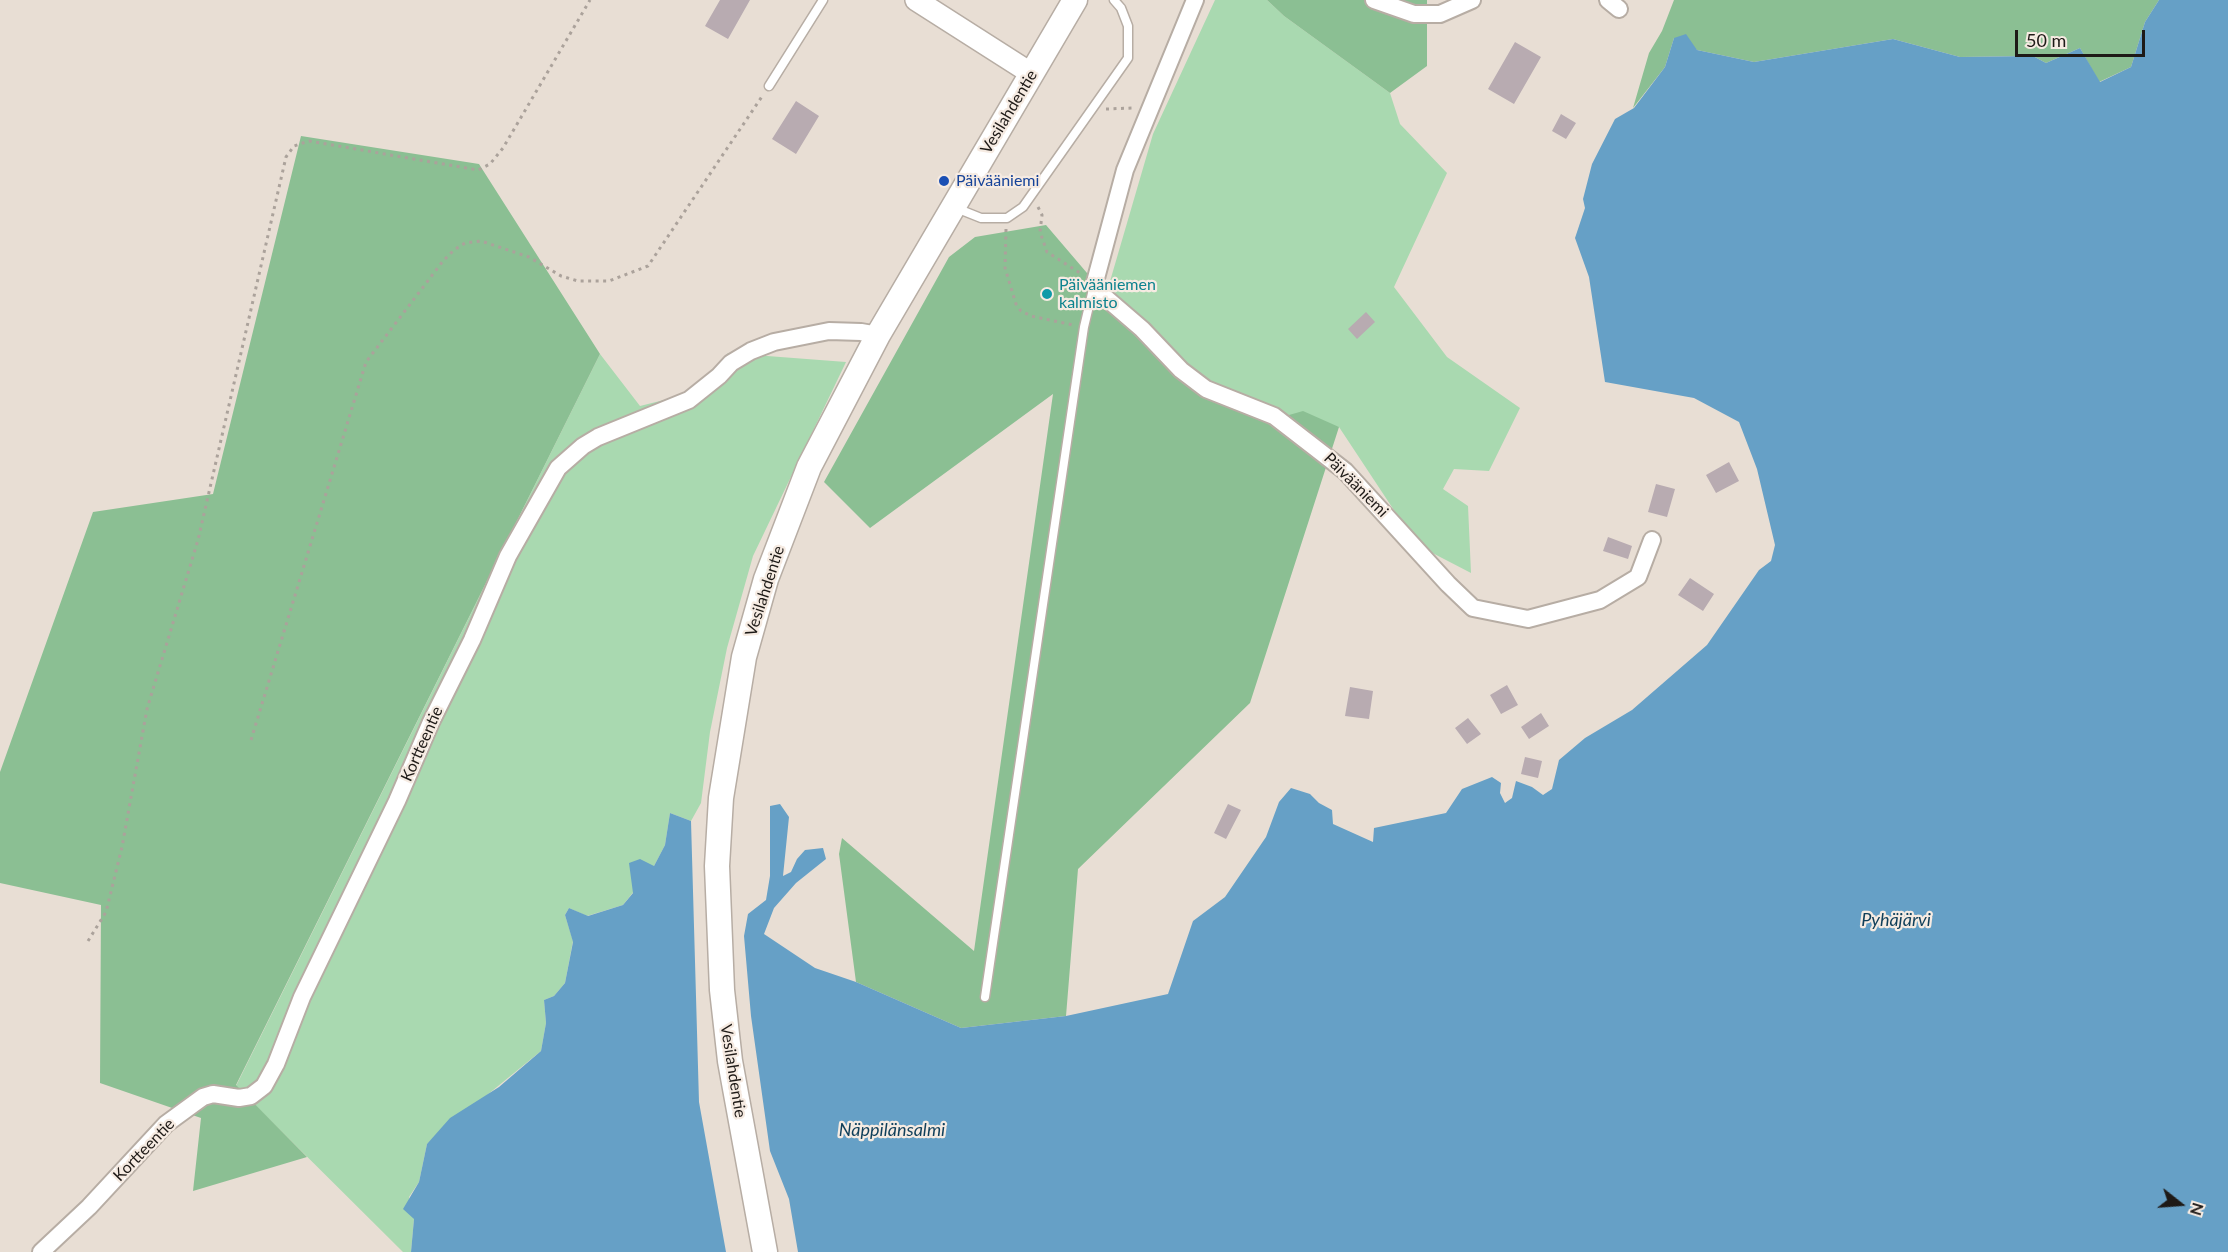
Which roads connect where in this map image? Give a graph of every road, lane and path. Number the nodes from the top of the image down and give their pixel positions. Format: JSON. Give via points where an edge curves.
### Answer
{"nodes":[{"id":1,"x":590,"y":0,"type":"edge"},
{"id":2,"x":823,"y":0,"type":"edge"},
{"id":3,"x":916,"y":0,"type":"edge"},
{"id":4,"x":1075,"y":0,"type":"edge"},
{"id":5,"x":1114,"y":0,"type":"edge"},
{"id":6,"x":1196,"y":0,"type":"edge"},
{"id":7,"x":1374,"y":0,"type":"edge"},
{"id":8,"x":1472,"y":0,"type":"edge"},
{"id":9,"x":1032,"y":74,"type":"junction"},
{"id":10,"x":769,"y":86,"type":"joint"},
{"id":11,"x":1095,"y":104,"type":"junction"},
{"id":12,"x":1150,"y":108,"type":"junction"},
{"id":13,"x":1031,"y":196,"type":"junction"},
{"id":14,"x":953,"y":206,"type":"junction"},
{"id":15,"x":1007,"y":218,"type":"junction"},
{"id":16,"x":1095,"y":282,"type":"junction"},
{"id":17,"x":1084,"y":327,"type":"junction"},
{"id":18,"x":878,"y":335,"type":"junction"},
{"id":19,"x":1652,"y":540,"type":"dead end"},
{"id":20,"x":251,"y":740,"type":"dead end"},
{"id":21,"x":88,"y":941,"type":"dead end"},
{"id":22,"x":985,"y":997,"type":"dead end"},
{"id":23,"x":41,"y":1252,"type":"edge"},
{"id":24,"x":765,"y":1252,"type":"edge"}],
"edges":[{"from":1,"to":21,"type":"path","via":[[490,164],[478,170],[309,141],[294,146],[286,157],[198,540],[147,708],[106,912]]},
{"from":2,"to":10,"type":"lane"},
{"from":3,"to":9,"type":"street"},
{"from":4,"to":9,"type":"main road","name":"Vesilahdentie"},
{"from":5,"to":11,"type":"lane","via":[[1128,26],[1128,58]]},
{"from":6,"to":12,"type":"street"},
{"from":7,"to":8,"type":"street","via":[[1414,14],[1440,14]]},
{"from":9,"to":14,"type":"main road","name":"Vesilahdentie"},
{"from":10,"to":20,"type":"path","via":[[648,266],[609,281],[578,281],[529,257],[481,241],[465,243],[443,261],[366,362]]},
{"from":11,"to":12,"type":"path","via":[[1103,109]]},
{"from":11,"to":13,"type":"lane"},
{"from":12,"to":16,"type":"street","via":[[1125,170]]},
{"from":13,"to":15,"type":"lane"},
{"from":13,"to":16,"type":"path","via":[[1042,215],[1040,232],[1047,252]]},
{"from":14,"to":15,"type":"lane","via":[[981,218]]},
{"from":14,"to":18,"type":"main road","name":"Vesilahdentie"},
{"from":15,"to":17,"type":"path","via":[[1005,268],[1016,304],[1031,316]]},
{"from":16,"to":17,"type":"lane"},
{"from":16,"to":19,"type":"street","name":"Päivääniemi","via":[[1099,292],[1206,389],[1274,416],[1345,471],[1473,608],[1528,619],[1600,600],[1638,577]]},
{"from":17,"to":22,"type":"lane"},
{"from":18,"to":23,"type":"street","name":"Kortteentie","via":[[829,331],[774,342],[751,351],[688,400],[598,436],[558,468],[508,555],[264,1086],[251,1096],[203,1097],[166,1124]]},
{"from":18,"to":24,"type":"main road","name":"Vesilahdentie","via":[[809,467],[766,579],[744,657],[721,798],[717,866],[722,990],[730,1061]]}]}
